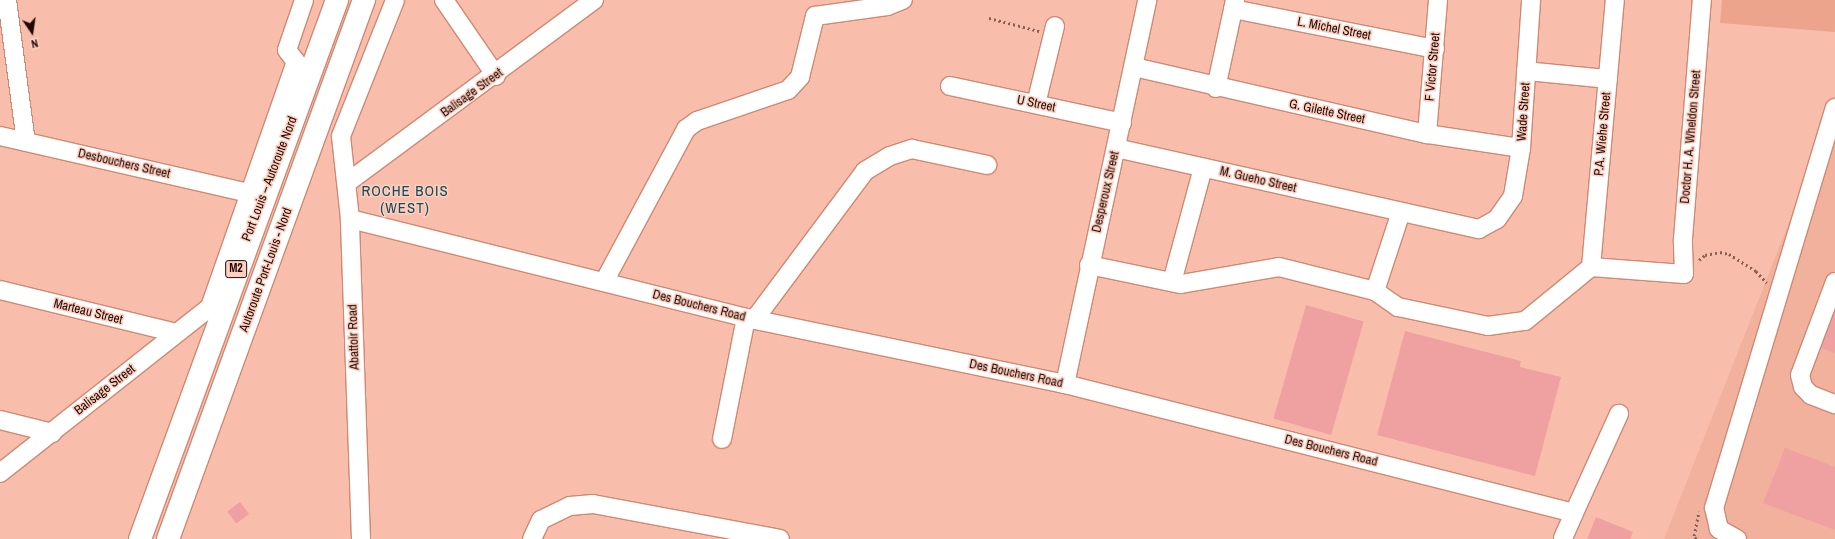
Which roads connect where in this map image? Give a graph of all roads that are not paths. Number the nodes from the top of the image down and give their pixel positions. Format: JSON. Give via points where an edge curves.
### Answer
{"nodes":[{"id":1,"x":7,"y":0,"type":"edge"},
{"id":2,"x":304,"y":0,"type":"edge"},
{"id":3,"x":337,"y":0,"type":"edge"},
{"id":4,"x":364,"y":0,"type":"edge"},
{"id":5,"x":395,"y":0,"type":"edge"},
{"id":6,"x":444,"y":0,"type":"edge"},
{"id":7,"x":594,"y":0,"type":"edge"},
{"id":8,"x":903,"y":0,"type":"edge"},
{"id":9,"x":1147,"y":0,"type":"edge"},
{"id":10,"x":1438,"y":0,"type":"edge"},
{"id":11,"x":1531,"y":0,"type":"edge"},
{"id":12,"x":1615,"y":0,"type":"edge"},
{"id":13,"x":1702,"y":0,"type":"edge"},
{"id":14,"x":1234,"y":5,"type":"edge"},
{"id":15,"x":1054,"y":30,"type":"road end"},
{"id":16,"x":1435,"y":50,"type":"junction"},
{"id":17,"x":1134,"y":67,"type":"junction"},
{"id":18,"x":1526,"y":71,"type":"junction"},
{"id":19,"x":496,"y":76,"type":"junction"},
{"id":20,"x":1608,"y":78,"type":"junction"},
{"id":21,"x":950,"y":86,"type":"dead end"},
{"id":22,"x":1216,"y":88,"type":"junction"},
{"id":23,"x":1036,"y":104,"type":"junction"},
{"id":24,"x":1835,"y":108,"type":"edge"},
{"id":25,"x":1122,"y":123,"type":"junction"},
{"id":26,"x":1427,"y":134,"type":"junction"},
{"id":27,"x":0,"y":136,"type":"edge"},
{"id":28,"x":26,"y":142,"type":"junction"},
{"id":29,"x":1116,"y":148,"type":"junction"},
{"id":30,"x":1522,"y":148,"type":"junction"},
{"id":31,"x":987,"y":165,"type":"dead end"},
{"id":32,"x":1203,"y":168,"type":"junction"},
{"id":33,"x":348,"y":182,"type":"junction"},
{"id":34,"x":249,"y":193,"type":"junction"},
{"id":35,"x":1401,"y":212,"type":"junction"},
{"id":36,"x":350,"y":219,"type":"junction"},
{"id":37,"x":1497,"y":219,"type":"joint"},
{"id":38,"x":1090,"y":265,"type":"junction"},
{"id":39,"x":1591,"y":267,"type":"junction"},
{"id":40,"x":604,"y":282,"type":"junction"},
{"id":41,"x":1172,"y":282,"type":"junction"},
{"id":42,"x":1835,"y":282,"type":"edge"},
{"id":43,"x":0,"y":290,"type":"edge"},
{"id":44,"x":1375,"y":291,"type":"junction"},
{"id":45,"x":750,"y":319,"type":"junction"},
{"id":46,"x":176,"y":333,"type":"junction"},
{"id":47,"x":1065,"y":384,"type":"junction"},
{"id":48,"x":1835,"y":404,"type":"edge"},
{"id":49,"x":1619,"y":414,"type":"dead end"},
{"id":50,"x":0,"y":420,"type":"edge"},
{"id":51,"x":52,"y":433,"type":"junction"},
{"id":52,"x":722,"y":439,"type":"dead end"},
{"id":53,"x":0,"y":473,"type":"edge"},
{"id":54,"x":1574,"y":513,"type":"junction"},
{"id":55,"x":1563,"y":538,"type":"dead end"},
{"id":56,"x":140,"y":539,"type":"edge"},
{"id":57,"x":168,"y":539,"type":"edge"},
{"id":58,"x":361,"y":539,"type":"edge"},
{"id":59,"x":532,"y":539,"type":"edge"},
{"id":60,"x":780,"y":539,"type":"edge"},
{"id":61,"x":1737,"y":539,"type":"edge"}],
"edges":[{"from":1,"to":28,"type":"street"},
{"from":2,"to":34,"type":"street","via":[[287,50],[296,62]]},
{"from":3,"to":56,"type":"highway","name":"Port Louis – Autoroute Nord","number":"M2"},
{"from":4,"to":57,"type":"highway","name":"Autoroute Port-Louis - Nord","number":"M2"},
{"from":5,"to":33,"type":"street","name":"Abattoir Road","via":[[342,136]]},
{"from":6,"to":19,"type":"street"},
{"from":7,"to":19,"type":"street","name":"Balisage Street"},
{"from":8,"to":40,"type":"street","via":[[887,6],[815,16],[800,77],[788,90],[697,121],[686,129]]},
{"from":9,"to":17,"type":"street","name":"Desperoux Street"},
{"from":10,"to":16,"type":"street","name":"F Victor Street"},
{"from":11,"to":18,"type":"street","name":"Wade Street"},
{"from":12,"to":20,"type":"street","name":"P.A. Wiehe Street"},
{"from":13,"to":39,"type":"street","name":"Doctor H. A. Wheldon Street","via":[[1683,239],[1684,274]]},
{"from":14,"to":16,"type":"street","name":"L. Michel Street"},
{"from":14,"to":22,"type":"street"},
{"from":15,"to":23,"type":"street"},
{"from":16,"to":26,"type":"street","name":"F Victor Street"},
{"from":17,"to":22,"type":"street","name":"G. Gilette Street"},
{"from":17,"to":25,"type":"street","name":"Desperoux Street"},
{"from":18,"to":20,"type":"street"},
{"from":18,"to":30,"type":"street","name":"Wade Street"},
{"from":19,"to":33,"type":"street","name":"Balisage Street"},
{"from":20,"to":39,"type":"street","name":"P.A. Wiehe Street"},
{"from":21,"to":23,"type":"street","name":"U Street"},
{"from":22,"to":26,"type":"street","name":"G. Gilette Street"},
{"from":23,"to":25,"type":"street","name":"U Street"},
{"from":24,"to":61,"type":"street","via":[[1714,508],[1719,528]]},
{"from":25,"to":29,"type":"street","name":"Desperoux Street"},
{"from":26,"to":30,"type":"street","name":"G. Gilette Street"},
{"from":27,"to":28,"type":"street","name":"Desbouchers Street"},
{"from":28,"to":34,"type":"street","name":"Desbouchers Street"},
{"from":29,"to":32,"type":"street","name":"M. Gueho Street"},
{"from":29,"to":38,"type":"street","name":"Desperoux Street"},
{"from":30,"to":37,"type":"street","name":"Wade Street","via":[[1513,196]]},
{"from":31,"to":45,"type":"street","via":[[912,149],[890,156],[865,171]]},
{"from":32,"to":35,"type":"street","name":"M. Gueho Street"},
{"from":32,"to":41,"type":"street"},
{"from":33,"to":36,"type":"street","name":"Abattoir Road"},
{"from":34,"to":46,"type":"street","name":"Balisage Street","via":[[210,307]]},
{"from":35,"to":37,"type":"street","name":"M. Gueho Street","via":[[1479,228]]},
{"from":35,"to":44,"type":"street"},
{"from":36,"to":40,"type":"street","name":"Des Bouchers Road"},
{"from":36,"to":58,"type":"street","name":"Abattoir Road"},
{"from":38,"to":41,"type":"street"},
{"from":38,"to":47,"type":"street","name":"Desperoux Street"},
{"from":39,"to":44,"type":"street","via":[[1526,321],[1488,326],[1398,308]]},
{"from":40,"to":45,"type":"street","name":"Des Bouchers Road"},
{"from":41,"to":44,"type":"street","via":[[1181,284],[1279,267]]},
{"from":42,"to":48,"type":"street","via":[[1800,375],[1803,387],[1811,395]]},
{"from":43,"to":46,"type":"street","name":"Marteau Street"},
{"from":45,"to":47,"type":"street","name":"Des Bouchers Road"},
{"from":45,"to":52,"type":"street"},
{"from":46,"to":51,"type":"street","name":"Balisage Street"},
{"from":47,"to":54,"type":"street","name":"Des Bouchers Road"},
{"from":49,"to":54,"type":"street"},
{"from":50,"to":51,"type":"street"},
{"from":51,"to":53,"type":"street","name":"Balisage Street"},
{"from":54,"to":55,"type":"street"},
{"from":59,"to":60,"type":"street","via":[[542,520],[570,506],[593,504]]}]}
